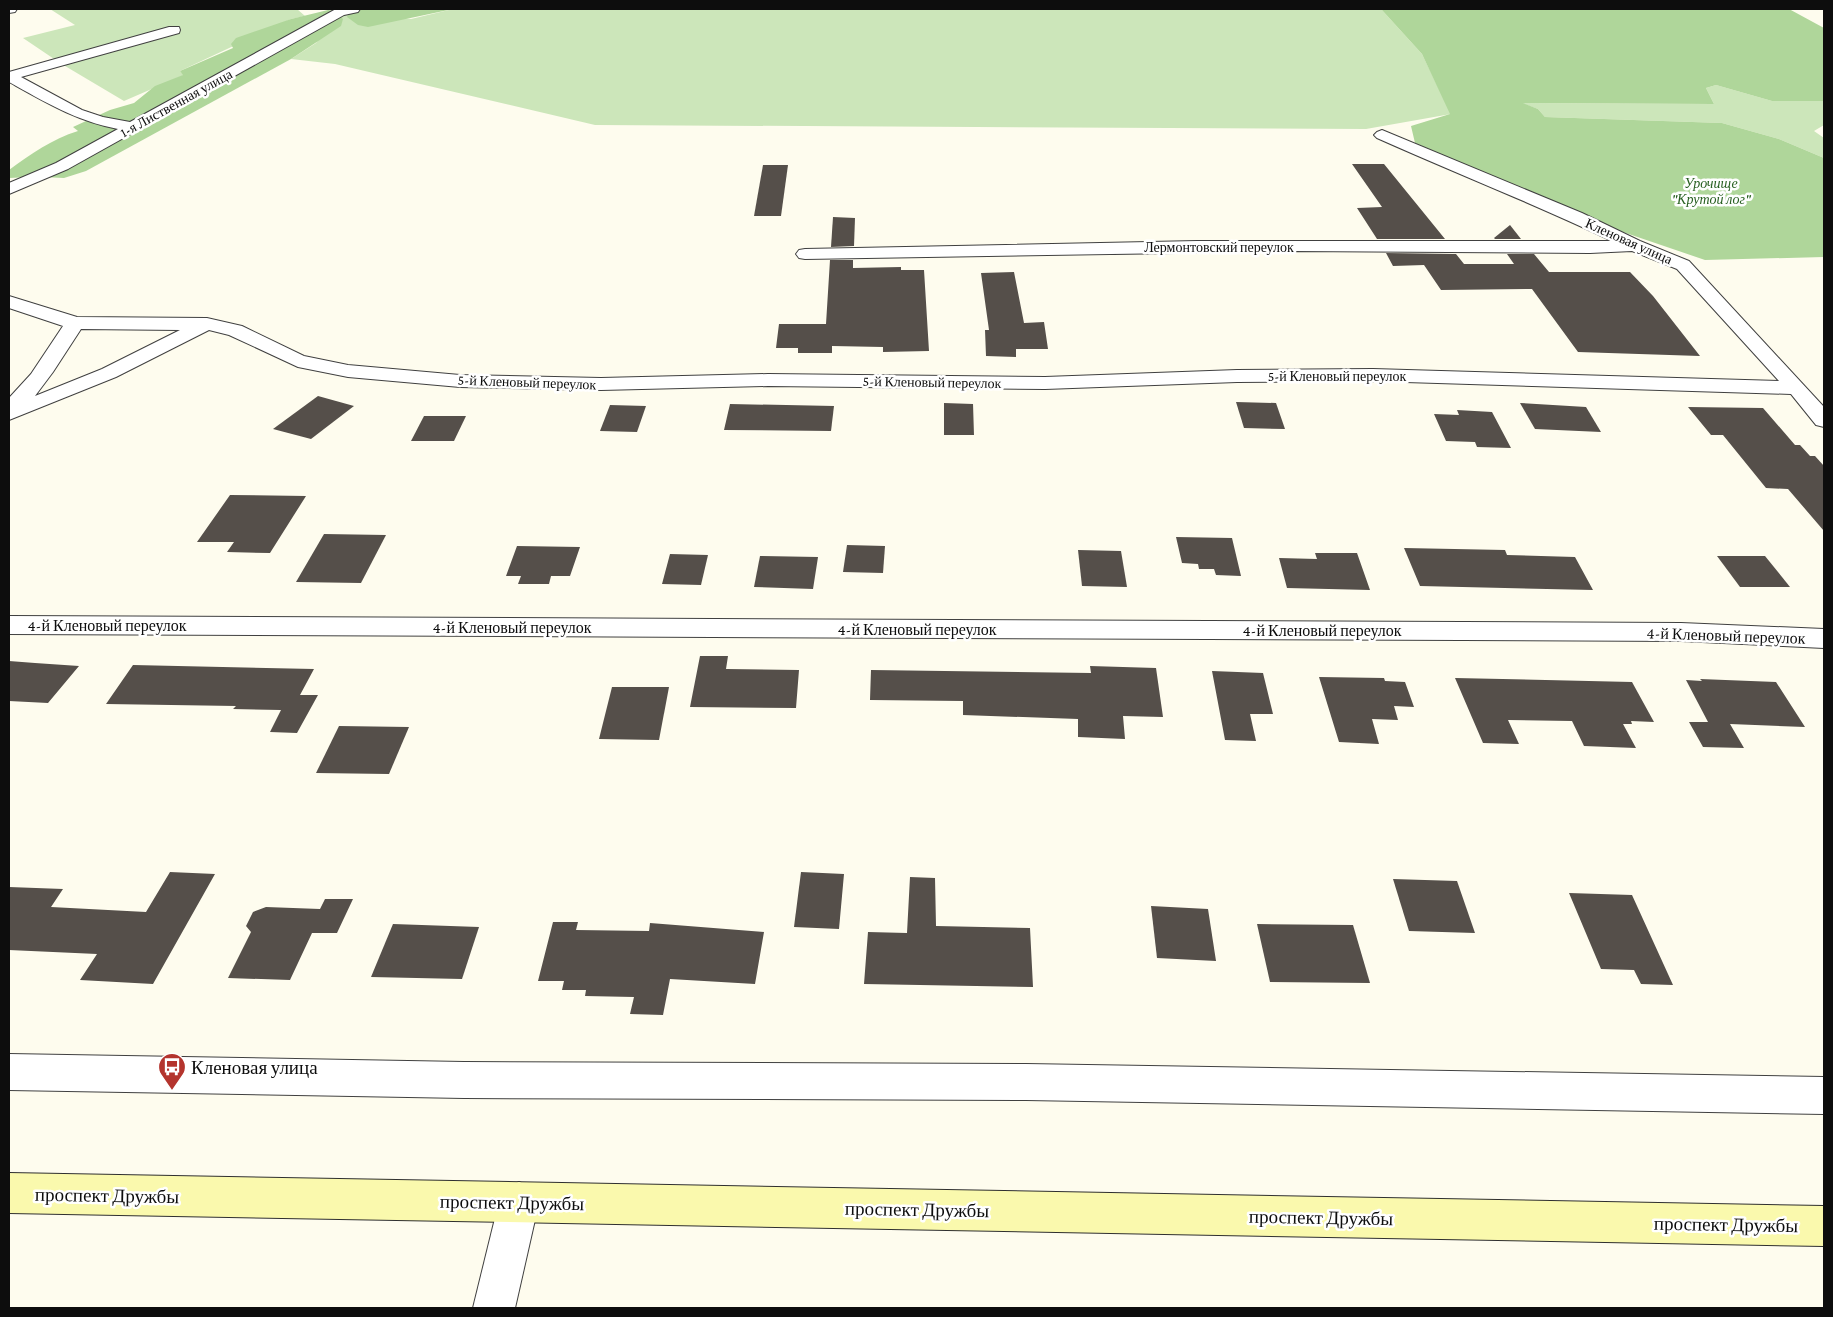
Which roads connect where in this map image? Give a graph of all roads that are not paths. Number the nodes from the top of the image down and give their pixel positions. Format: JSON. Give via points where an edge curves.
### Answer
{"nodes":[{"id":1,"x":347,"y":10,"type":"edge"},
{"id":2,"x":174,"y":30,"type":"dead end"},
{"id":3,"x":133,"y":127,"type":"junction"},
{"id":4,"x":1382,"y":135,"type":"dead end"},
{"id":5,"x":9,"y":189,"type":"edge"},
{"id":6,"x":1634,"y":245,"type":"junction"},
{"id":7,"x":805,"y":254,"type":"dead end"},
{"id":8,"x":9,"y":302,"type":"edge"},
{"id":9,"x":75,"y":323,"type":"junction"},
{"id":10,"x":207,"y":324,"type":"junction"},
{"id":11,"x":1797,"y":388,"type":"junction"},
{"id":12,"x":9,"y":409,"type":"edge"},
{"id":13,"x":9,"y":414,"type":"edge"},
{"id":14,"x":1824,"y":420,"type":"edge"},
{"id":15,"x":9,"y":625,"type":"edge"},
{"id":16,"x":1824,"y":639,"type":"edge"},
{"id":17,"x":9,"y":1072,"type":"edge"},
{"id":18,"x":1824,"y":1096,"type":"edge"},
{"id":19,"x":9,"y":1193,"type":"edge"},
{"id":20,"x":520,"y":1202,"type":"junction"},
{"id":21,"x":1824,"y":1226,"type":"edge"},
{"id":22,"x":494,"y":1308,"type":"edge"}],
"edges":[{"from":1,"to":3,"type":"street","name":"1-я Лиственная улица"},
{"from":2,"to":3,"type":"street","via":[[9,76],[76,113]]},
{"from":3,"to":5,"type":"street","name":"1-я Лиственная улица","via":[[62,166]]},
{"from":4,"to":6,"type":"street","name":"Кленовая улица"},
{"from":6,"to":7,"type":"street","name":"Лермонтовский переулок","via":[[1590,248],[993,249]]},
{"from":6,"to":11,"type":"street","name":"Кленовая улица","via":[[1683,265]]},
{"from":8,"to":9,"type":"street","name":"5-й Кленовый переулок"},
{"from":9,"to":10,"type":"street","name":"5-й Кленовый переулок"},
{"from":9,"to":12,"type":"street","via":[[44,372]]},
{"from":10,"to":11,"type":"street","name":"5-й Кленовый переулок","via":[[236,330],[298,361],[348,371],[460,381],[601,384],[768,380],[1045,384],[1237,376],[1373,375]]},
{"from":10,"to":13,"type":"street","via":[[109,372]]},
{"from":11,"to":14,"type":"street","name":"Кленовая улица"},
{"from":15,"to":16,"type":"street","name":"4-й Кленовый переулок","via":[[1671,632]]},
{"from":17,"to":18,"type":"street","via":[[464,1080],[1036,1082]]},
{"from":19,"to":20,"type":"main road","name":"проспект Дружбы"},
{"from":20,"to":21,"type":"main road","name":"проспект Дружбы"},
{"from":20,"to":22,"type":"street"}]}
